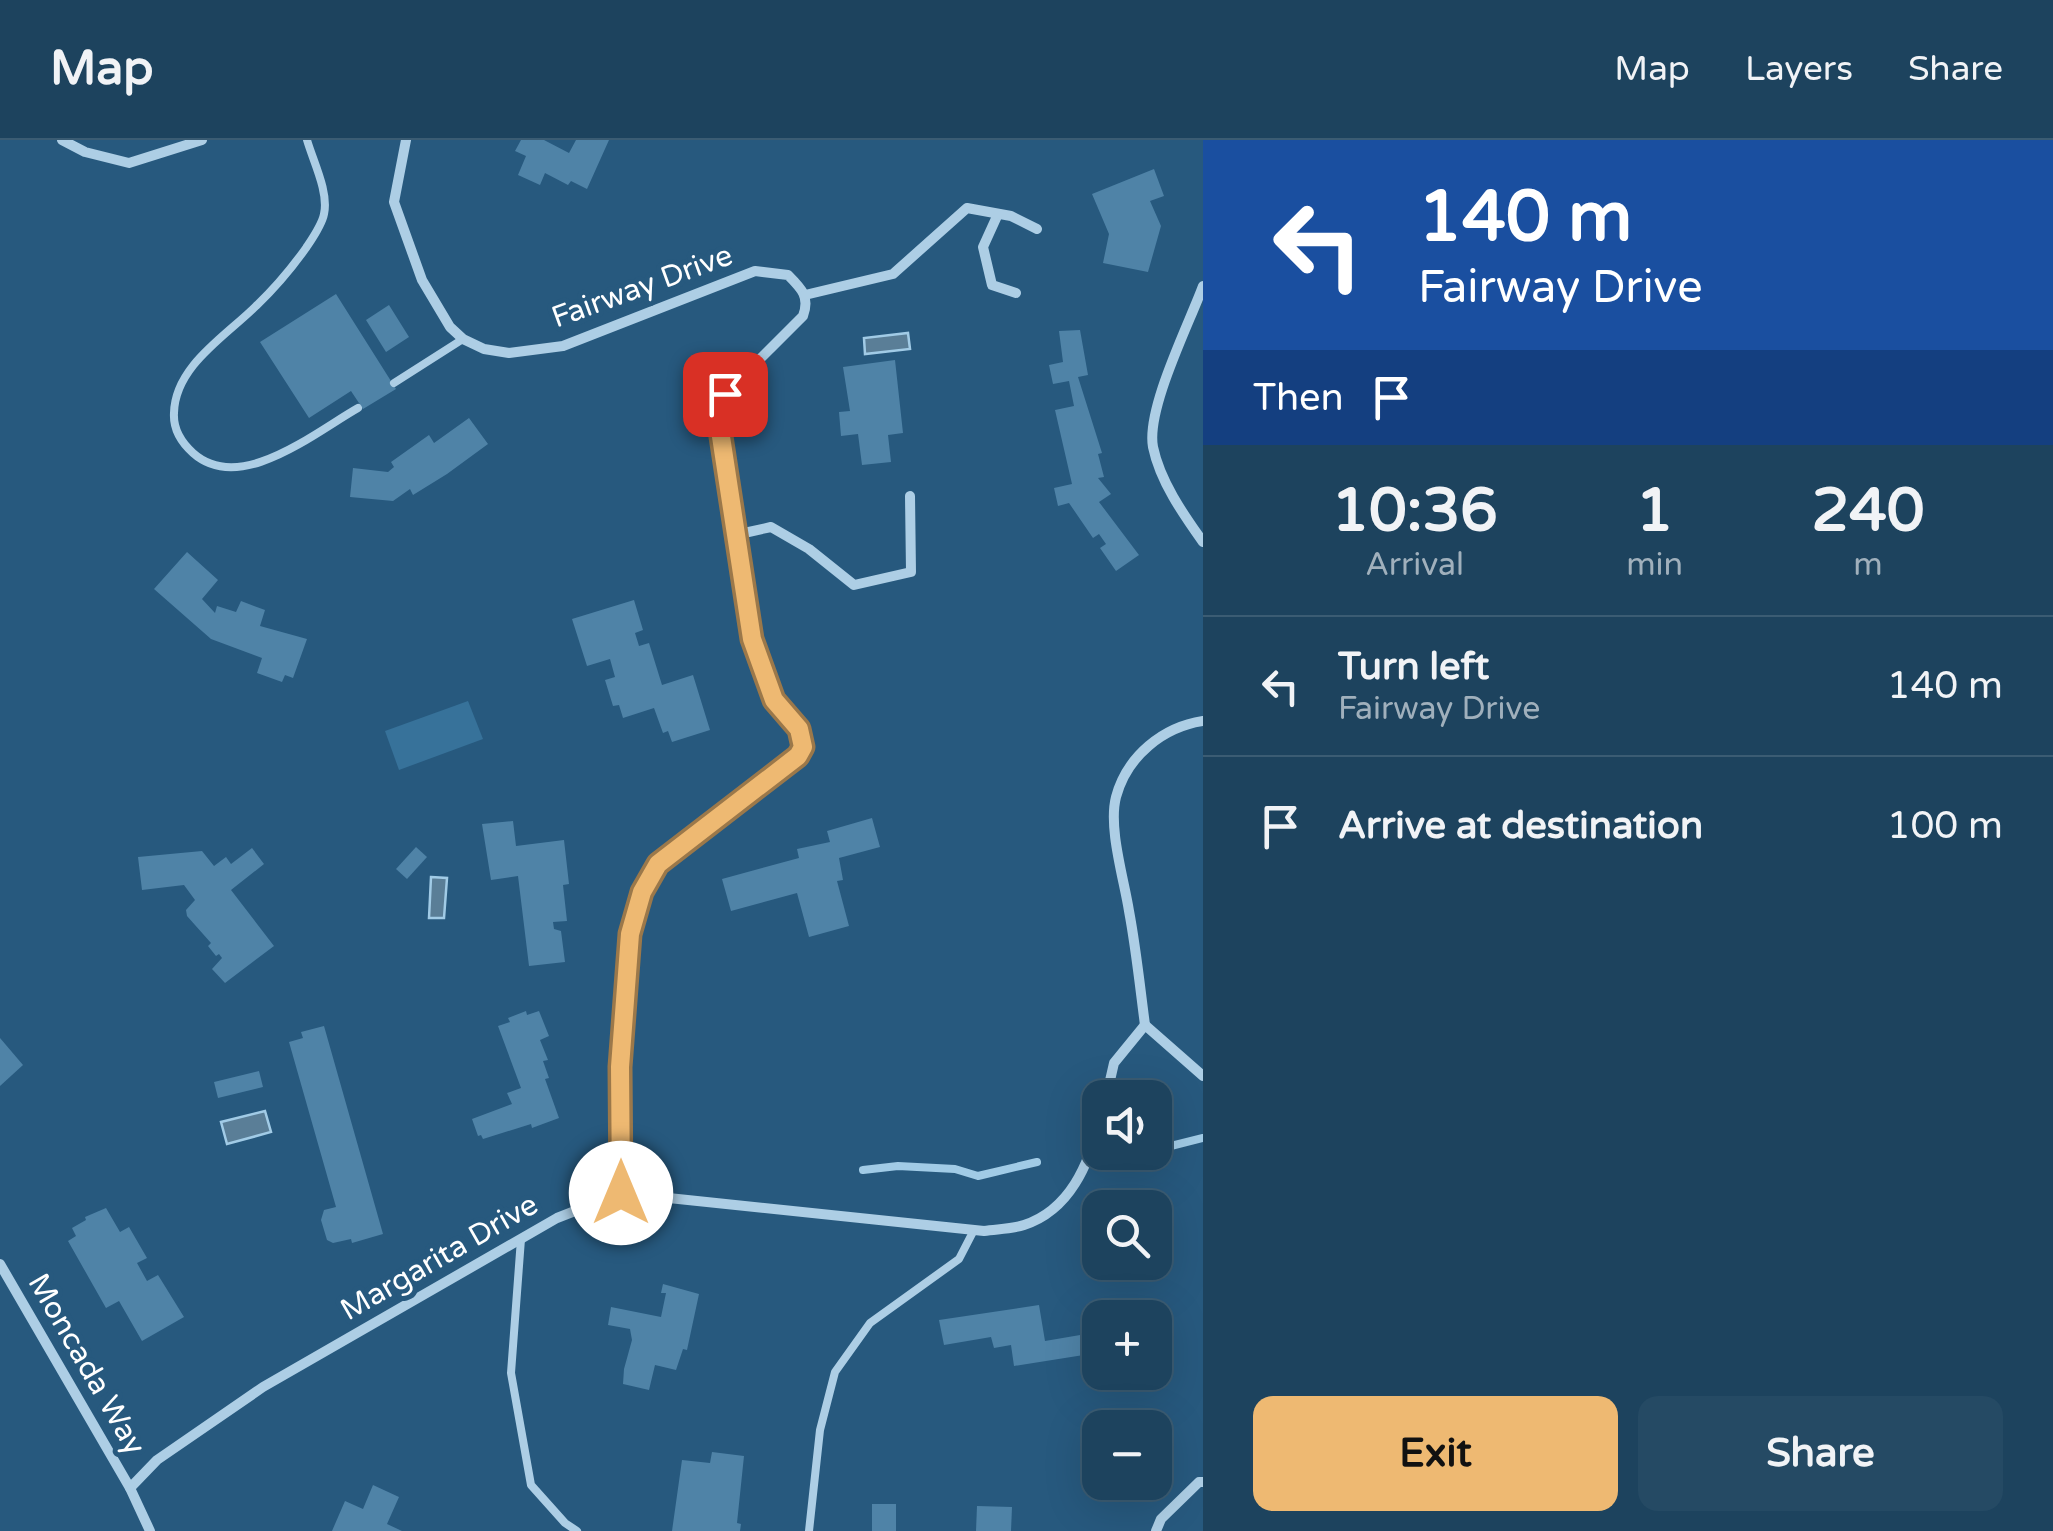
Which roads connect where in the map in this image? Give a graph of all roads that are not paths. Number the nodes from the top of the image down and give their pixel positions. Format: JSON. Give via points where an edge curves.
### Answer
{"nodes":[{"id":1,"x":62,"y":140,"type":"edge"},
{"id":2,"x":202,"y":140,"type":"edge"},
{"id":3,"x":307,"y":140,"type":"edge"},
{"id":4,"x":406,"y":140,"type":"edge"},
{"id":5,"x":998,"y":214,"type":"junction"},
{"id":6,"x":1037,"y":229,"type":"dead end"},
{"id":7,"x":1203,"y":286,"type":"edge"},
{"id":8,"x":1016,"y":293,"type":"dead end"},
{"id":9,"x":805,"y":295,"type":"junction"},
{"id":10,"x":463,"y":339,"type":"junction"},
{"id":11,"x":394,"y":384,"type":"dead end"},
{"id":12,"x":358,"y":408,"type":"dead end"},
{"id":13,"x":910,"y":496,"type":"dead end"},
{"id":14,"x":735,"y":535,"type":"junction"},
{"id":15,"x":1203,"y":542,"type":"edge"},
{"id":16,"x":1203,"y":721,"type":"edge"},
{"id":17,"x":1145,"y":1024,"type":"junction"},
{"id":18,"x":1203,"y":1076,"type":"edge"},
{"id":19,"x":1110,"y":1080,"type":"edge"},
{"id":20,"x":1082,"y":1170,"type":"edge"},
{"id":21,"x":621,"y":1193,"type":"junction"},
{"id":22,"x":974,"y":1230,"type":"junction"},
{"id":23,"x":521,"y":1239,"type":"junction"},
{"id":24,"x":0,"y":1264,"type":"edge"},
{"id":25,"x":1203,"y":1482,"type":"edge"},
{"id":26,"x":130,"y":1488,"type":"junction"},
{"id":27,"x":150,"y":1531,"type":"edge"},
{"id":28,"x":577,"y":1531,"type":"edge"},
{"id":29,"x":809,"y":1531,"type":"edge"},
{"id":30,"x":1156,"y":1531,"type":"edge"}],
"edges":[{"from":1,"to":2,"type":"street","via":[[129,163]]},
{"from":3,"to":12,"type":"lane","via":[[324,215],[287,274],[188,372],[174,412],[176,428],[204,463],[247,467]]},
{"from":4,"to":10,"type":"street","via":[[394,202],[422,280]]},
{"from":5,"to":6,"type":"street"},
{"from":5,"to":8,"type":"street","via":[[983,247],[992,284]]},
{"from":5,"to":9,"type":"street","via":[[967,208],[893,274]]},
{"from":7,"to":15,"type":"street","via":[[1154,414],[1152,443],[1160,472]]},
{"from":9,"to":10,"type":"street","name":"Fairway Drive","via":[[788,276],[754,271],[563,346],[509,352]]},
{"from":9,"to":14,"type":"street","via":[[802,316],[725,394],[718,417]]},
{"from":10,"to":11,"type":"lane"},
{"from":13,"to":14,"type":"street","via":[[911,572],[854,585],[771,527]]},
{"from":14,"to":21,"type":"street","via":[[752,639],[774,700],[799,729],[803,747],[658,864],[642,892],[630,934],[620,1067]]},
{"from":16,"to":17,"type":"street","via":[[1154,739],[1132,763],[1115,798]]},
{"from":17,"to":18,"type":"street"},
{"from":17,"to":19,"type":"street","via":[[1114,1063]]},
{"from":20,"to":22,"type":"street","name":"Margarita Drive","via":[[1060,1206],[1024,1226]]},
{"from":21,"to":22,"type":"street","name":"Margarita Drive"},
{"from":21,"to":23,"type":"street","name":"Margarita Drive"},
{"from":22,"to":29,"type":"lane","via":[[959,1260],[870,1323],[835,1372],[820,1430]]},
{"from":23,"to":26,"type":"street","name":"Margarita Drive","via":[[263,1386],[157,1460]]},
{"from":23,"to":28,"type":"lane","via":[[511,1373],[531,1485]]},
{"from":24,"to":26,"type":"street","name":"Moncada Way"},
{"from":25,"to":30,"type":"street","via":[[1161,1518]]},
{"from":26,"to":27,"type":"street"}]}
